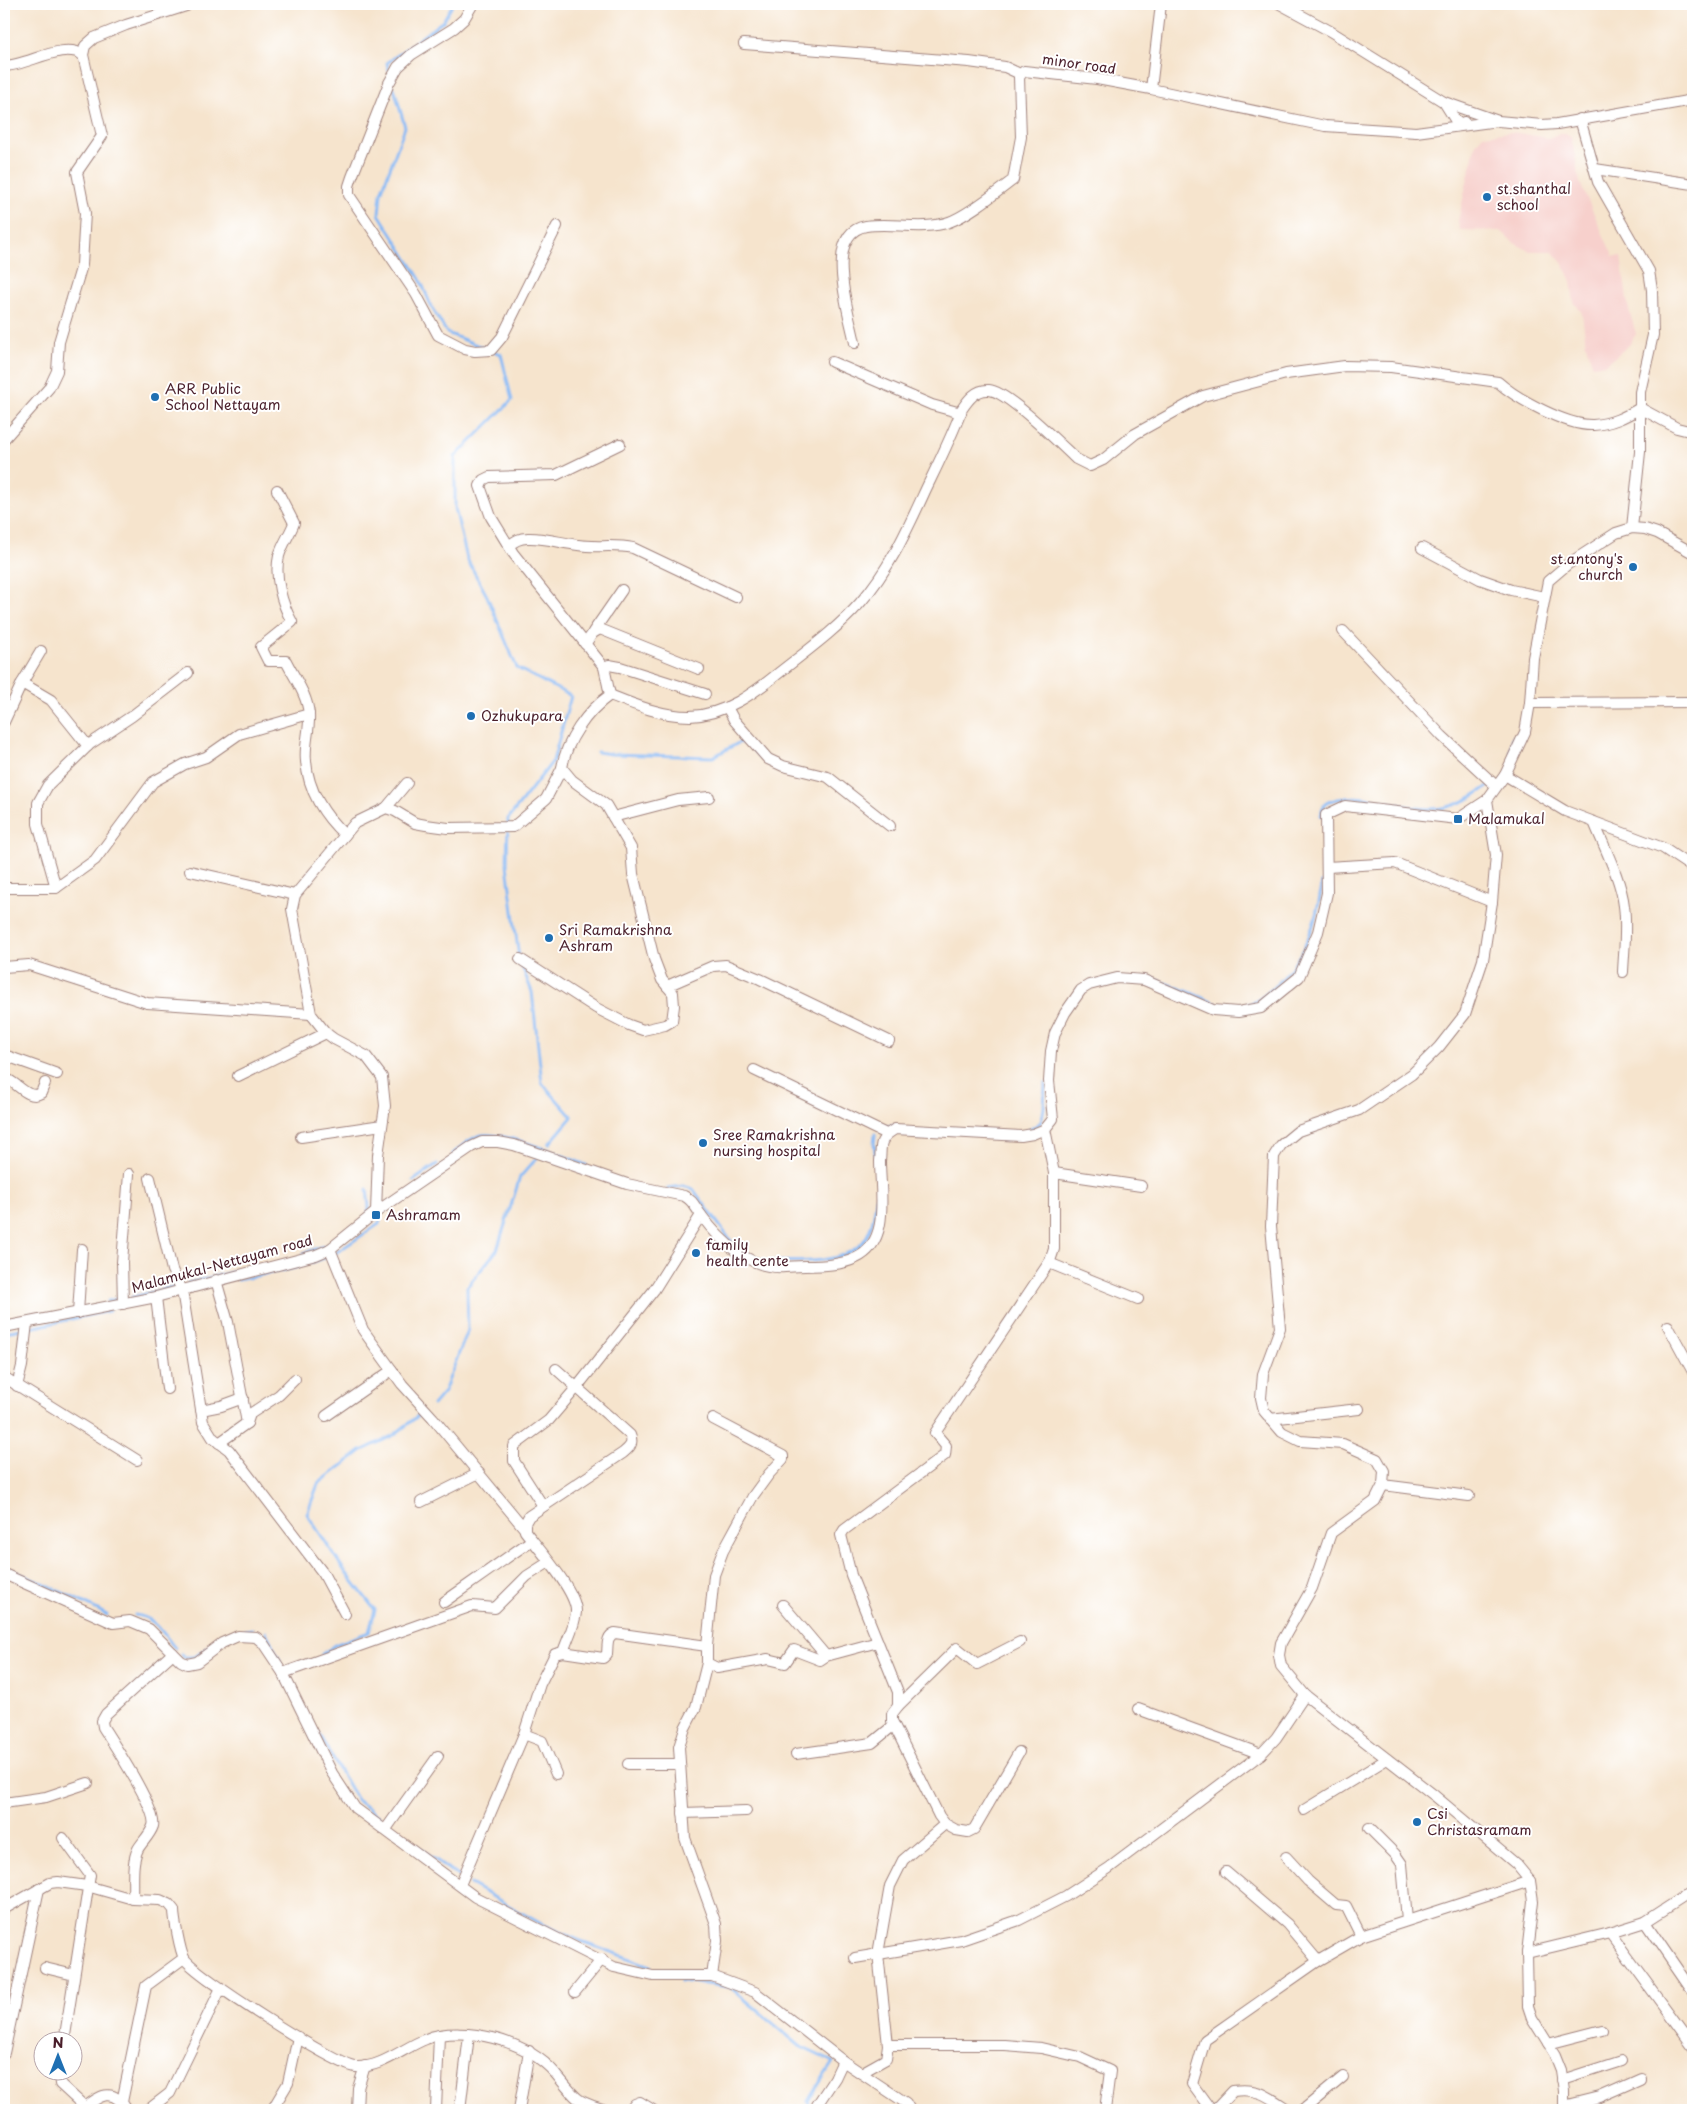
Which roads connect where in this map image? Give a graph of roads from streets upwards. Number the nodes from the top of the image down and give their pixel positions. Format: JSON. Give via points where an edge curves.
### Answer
{"nodes":[{"id":1,"x":188,"y":4,"type":"edge"},
{"id":2,"x":473,"y":4,"type":"edge"},
{"id":3,"x":1160,"y":4,"type":"edge"},
{"id":4,"x":1280,"y":4,"type":"edge"},
{"id":5,"x":744,"y":44,"type":"dead end"},
{"id":6,"x":83,"y":55,"type":"junction"},
{"id":7,"x":4,"y":66,"type":"edge"},
{"id":8,"x":1020,"y":74,"type":"junction"},
{"id":9,"x":1151,"y":89,"type":"junction"},
{"id":10,"x":1693,"y":100,"type":"edge"},
{"id":11,"x":1444,"y":102,"type":"junction"},
{"id":12,"x":1475,"y":113,"type":"junction"},
{"id":13,"x":1580,"y":119,"type":"junction"},
{"id":14,"x":1498,"y":121,"type":"junction"},
{"id":15,"x":1594,"y":169,"type":"junction"},
{"id":16,"x":1693,"y":184,"type":"edge"},
{"id":17,"x":557,"y":226,"type":"dead end"},
{"id":18,"x":855,"y":343,"type":"dead end"},
{"id":19,"x":832,"y":362,"type":"dead end"},
{"id":20,"x":1640,"y":408,"type":"junction"},
{"id":21,"x":961,"y":413,"type":"junction"},
{"id":22,"x":1693,"y":432,"type":"edge"},
{"id":23,"x":4,"y":439,"type":"edge"},
{"id":24,"x":620,"y":444,"type":"dead end"},
{"id":25,"x":277,"y":490,"type":"dead end"},
{"id":26,"x":1632,"y":528,"type":"junction"},
{"id":27,"x":509,"y":546,"type":"junction"},
{"id":28,"x":1422,"y":548,"type":"dead end"},
{"id":29,"x":1693,"y":553,"type":"edge"},
{"id":30,"x":622,"y":590,"type":"dead end"},
{"id":31,"x":736,"y":597,"type":"dead end"},
{"id":32,"x":1544,"y":597,"type":"junction"},
{"id":33,"x":1343,"y":631,"type":"dead end"},
{"id":34,"x":592,"y":633,"type":"junction"},
{"id":35,"x":585,"y":644,"type":"junction"},
{"id":36,"x":40,"y":651,"type":"dead end"},
{"id":37,"x":604,"y":667,"type":"junction"},
{"id":38,"x":699,"y":669,"type":"dead end"},
{"id":39,"x":188,"y":673,"type":"dead end"},
{"id":40,"x":22,"y":683,"type":"junction"},
{"id":41,"x":705,"y":694,"type":"dead end"},
{"id":42,"x":610,"y":695,"type":"junction"},
{"id":43,"x":1693,"y":702,"type":"edge"},
{"id":44,"x":1530,"y":703,"type":"junction"},
{"id":45,"x":727,"y":707,"type":"junction"},
{"id":46,"x":309,"y":714,"type":"junction"},
{"id":47,"x":4,"y":722,"type":"edge"},
{"id":48,"x":88,"y":746,"type":"junction"},
{"id":49,"x":562,"y":768,"type":"junction"},
{"id":50,"x":1505,"y":775,"type":"junction"},
{"id":51,"x":407,"y":782,"type":"dead end"},
{"id":52,"x":1496,"y":786,"type":"junction"},
{"id":53,"x":709,"y":797,"type":"dead end"},
{"id":54,"x":1487,"y":800,"type":"junction"},
{"id":55,"x":386,"y":808,"type":"junction"},
{"id":56,"x":613,"y":817,"type":"junction"},
{"id":57,"x":1594,"y":822,"type":"junction"},
{"id":58,"x":890,"y":826,"type":"dead end"},
{"id":59,"x":344,"y":835,"type":"junction"},
{"id":60,"x":1327,"y":867,"type":"junction"},
{"id":61,"x":1693,"y":868,"type":"edge"},
{"id":62,"x":190,"y":871,"type":"dead end"},
{"id":63,"x":4,"y":888,"type":"edge"},
{"id":64,"x":56,"y":888,"type":"junction"},
{"id":65,"x":295,"y":895,"type":"junction"},
{"id":66,"x":1492,"y":902,"type":"junction"},
{"id":67,"x":520,"y":959,"type":"dead end"},
{"id":68,"x":4,"y":966,"type":"edge"},
{"id":69,"x":1623,"y":972,"type":"dead end"},
{"id":70,"x":667,"y":986,"type":"junction"},
{"id":71,"x":311,"y":1014,"type":"junction"},
{"id":72,"x":326,"y":1033,"type":"junction"},
{"id":73,"x":889,"y":1041,"type":"dead end"},
{"id":74,"x":4,"y":1055,"type":"edge"},
{"id":75,"x":754,"y":1070,"type":"dead end"},
{"id":76,"x":57,"y":1074,"type":"dead end"},
{"id":77,"x":238,"y":1076,"type":"dead end"},
{"id":78,"x":4,"y":1078,"type":"edge"},
{"id":79,"x":45,"y":1083,"type":"dead end"},
{"id":80,"x":382,"y":1125,"type":"junction"},
{"id":81,"x":1045,"y":1129,"type":"junction"},
{"id":82,"x":886,"y":1134,"type":"junction"},
{"id":83,"x":301,"y":1136,"type":"dead end"},
{"id":84,"x":1054,"y":1173,"type":"junction"},
{"id":85,"x":129,"y":1174,"type":"dead end"},
{"id":86,"x":150,"y":1178,"type":"dead end"},
{"id":87,"x":1141,"y":1186,"type":"dead end"},
{"id":88,"x":376,"y":1212,"type":"junction"},
{"id":89,"x":701,"y":1215,"type":"junction"},
{"id":90,"x":82,"y":1249,"type":"dead end"},
{"id":91,"x":330,"y":1249,"type":"junction"},
{"id":92,"x":1049,"y":1263,"type":"junction"},
{"id":93,"x":216,"y":1280,"type":"junction"},
{"id":94,"x":182,"y":1290,"type":"junction"},
{"id":95,"x":156,"y":1297,"type":"junction"},
{"id":96,"x":1138,"y":1299,"type":"dead end"},
{"id":97,"x":123,"y":1304,"type":"junction"},
{"id":98,"x":78,"y":1313,"type":"junction"},
{"id":99,"x":27,"y":1323,"type":"junction"},
{"id":100,"x":1668,"y":1326,"type":"dead end"},
{"id":101,"x":4,"y":1327,"type":"edge"},
{"id":102,"x":556,"y":1369,"type":"dead end"},
{"id":103,"x":392,"y":1370,"type":"junction"},
{"id":104,"x":1693,"y":1372,"type":"edge"},
{"id":105,"x":4,"y":1377,"type":"edge"},
{"id":106,"x":295,"y":1379,"type":"dead end"},
{"id":107,"x":17,"y":1386,"type":"junction"},
{"id":108,"x":577,"y":1387,"type":"junction"},
{"id":109,"x":167,"y":1389,"type":"dead end"},
{"id":110,"x":243,"y":1398,"type":"junction"},
{"id":111,"x":1360,"y":1409,"type":"dead end"},
{"id":112,"x":201,"y":1410,"type":"junction"},
{"id":113,"x":326,"y":1416,"type":"dead end"},
{"id":114,"x":713,"y":1419,"type":"dead end"},
{"id":115,"x":1270,"y":1419,"type":"junction"},
{"id":116,"x":247,"y":1423,"type":"junction"},
{"id":117,"x":219,"y":1443,"type":"junction"},
{"id":118,"x":137,"y":1460,"type":"dead end"},
{"id":119,"x":479,"y":1473,"type":"junction"},
{"id":120,"x":1383,"y":1485,"type":"junction"},
{"id":121,"x":1469,"y":1496,"type":"dead end"},
{"id":122,"x":421,"y":1502,"type":"dead end"},
{"id":123,"x":543,"y":1506,"type":"junction"},
{"id":124,"x":524,"y":1528,"type":"junction"},
{"id":125,"x":532,"y":1540,"type":"junction"},
{"id":126,"x":549,"y":1562,"type":"junction"},
{"id":127,"x":4,"y":1574,"type":"edge"},
{"id":128,"x":444,"y":1602,"type":"dead end"},
{"id":129,"x":783,"y":1605,"type":"dead end"},
{"id":130,"x":345,"y":1614,"type":"dead end"},
{"id":131,"x":878,"y":1642,"type":"junction"},
{"id":132,"x":1020,"y":1642,"type":"dead end"},
{"id":133,"x":707,"y":1646,"type":"junction"},
{"id":134,"x":562,"y":1652,"type":"junction"},
{"id":135,"x":173,"y":1653,"type":"junction"},
{"id":136,"x":826,"y":1656,"type":"junction"},
{"id":137,"x":707,"y":1663,"type":"junction"},
{"id":138,"x":286,"y":1673,"type":"junction"},
{"id":139,"x":1304,"y":1695,"type":"junction"},
{"id":140,"x":898,"y":1706,"type":"junction"},
{"id":141,"x":1138,"y":1709,"type":"dead end"},
{"id":142,"x":894,"y":1725,"type":"junction"},
{"id":143,"x":524,"y":1734,"type":"junction"},
{"id":144,"x":1019,"y":1752,"type":"dead end"},
{"id":145,"x":796,"y":1754,"type":"dead end"},
{"id":146,"x":1261,"y":1754,"type":"junction"},
{"id":147,"x":438,"y":1756,"type":"dead end"},
{"id":148,"x":1387,"y":1759,"type":"junction"},
{"id":149,"x":628,"y":1764,"type":"dead end"},
{"id":150,"x":680,"y":1764,"type":"junction"},
{"id":151,"x":556,"y":1774,"type":"dead end"},
{"id":152,"x":88,"y":1783,"type":"dead end"},
{"id":153,"x":4,"y":1803,"type":"edge"},
{"id":154,"x":1304,"y":1810,"type":"dead end"},
{"id":155,"x":746,"y":1811,"type":"dead end"},
{"id":156,"x":683,"y":1813,"type":"junction"},
{"id":157,"x":945,"y":1824,"type":"junction"},
{"id":158,"x":1369,"y":1828,"type":"dead end"},
{"id":159,"x":386,"y":1829,"type":"junction"},
{"id":160,"x":63,"y":1838,"type":"dead end"},
{"id":161,"x":1286,"y":1857,"type":"dead end"},
{"id":162,"x":1226,"y":1872,"type":"dead end"},
{"id":163,"x":1530,"y":1881,"type":"junction"},
{"id":164,"x":460,"y":1885,"type":"junction"},
{"id":165,"x":87,"y":1886,"type":"junction"},
{"id":166,"x":39,"y":1889,"type":"junction"},
{"id":167,"x":1693,"y":1891,"type":"edge"},
{"id":168,"x":133,"y":1898,"type":"junction"},
{"id":169,"x":4,"y":1909,"type":"edge"},
{"id":170,"x":1406,"y":1920,"type":"junction"},
{"id":171,"x":1645,"y":1922,"type":"junction"},
{"id":172,"x":1610,"y":1933,"type":"junction"},
{"id":173,"x":1361,"y":1936,"type":"junction"},
{"id":174,"x":1527,"y":1953,"type":"junction"},
{"id":175,"x":878,"y":1954,"type":"junction"},
{"id":176,"x":184,"y":1958,"type":"junction"},
{"id":177,"x":855,"y":1958,"type":"dead end"},
{"id":178,"x":602,"y":1959,"type":"junction"},
{"id":179,"x":1318,"y":1960,"type":"junction"},
{"id":180,"x":45,"y":1968,"type":"dead end"},
{"id":181,"x":74,"y":1975,"type":"junction"},
{"id":182,"x":712,"y":1976,"type":"junction"},
{"id":183,"x":221,"y":1988,"type":"junction"},
{"id":184,"x":574,"y":1992,"type":"dead end"},
{"id":185,"x":1693,"y":1992,"type":"edge"},
{"id":186,"x":1602,"y":2030,"type":"dead end"},
{"id":187,"x":65,"y":2032,"type":"edge"},
{"id":188,"x":439,"y":2035,"type":"junction"},
{"id":189,"x":469,"y":2035,"type":"junction"},
{"id":190,"x":298,"y":2037,"type":"junction"},
{"id":191,"x":1548,"y":2044,"type":"junction"},
{"id":192,"x":888,"y":2045,"type":"junction"},
{"id":193,"x":1693,"y":2046,"type":"edge"},
{"id":194,"x":4,"y":2052,"type":"edge"},
{"id":195,"x":529,"y":2052,"type":"junction"},
{"id":196,"x":843,"y":2061,"type":"junction"},
{"id":197,"x":1622,"y":2061,"type":"dead end"},
{"id":198,"x":366,"y":2066,"type":"junction"},
{"id":199,"x":861,"y":2073,"type":"junction"},
{"id":200,"x":1344,"y":2077,"type":"dead end"},
{"id":201,"x":1640,"y":2078,"type":"dead end"},
{"id":202,"x":1562,"y":2080,"type":"junction"},
{"id":203,"x":60,"y":2082,"type":"edge"},
{"id":204,"x":125,"y":2106,"type":"edge"},
{"id":205,"x":1564,"y":2108,"type":"edge"},
{"id":206,"x":83,"y":2109,"type":"edge"},
{"id":207,"x":148,"y":2110,"type":"edge"},
{"id":208,"x":272,"y":2110,"type":"edge"},
{"id":209,"x":357,"y":2110,"type":"edge"},
{"id":210,"x":436,"y":2110,"type":"edge"},
{"id":211,"x":460,"y":2110,"type":"edge"},
{"id":212,"x":519,"y":2110,"type":"edge"},
{"id":213,"x":605,"y":2110,"type":"edge"},
{"id":214,"x":630,"y":2110,"type":"edge"},
{"id":215,"x":653,"y":2110,"type":"edge"},
{"id":216,"x":819,"y":2110,"type":"edge"},
{"id":217,"x":910,"y":2110,"type":"edge"},
{"id":218,"x":1105,"y":2110,"type":"edge"},
{"id":219,"x":1211,"y":2110,"type":"edge"},
{"id":220,"x":1215,"y":2110,"type":"edge"},
{"id":221,"x":1289,"y":2110,"type":"edge"},
{"id":222,"x":1303,"y":2110,"type":"edge"}],
"edges":[{"from":1,"to":6,"type":"street","via":[[94,38],[85,46]]},
{"from":2,"to":17,"type":"street","via":[[464,19],[398,67],[352,177],[349,195],[416,294],[438,335],[475,352],[491,350],[502,337]]},
{"from":3,"to":9,"type":"street"},
{"from":4,"to":11,"type":"street","via":[[1339,36]]},
{"from":5,"to":8,"type":"street","via":[[969,62],[1005,67]]},
{"from":6,"to":7,"type":"street","via":[[63,50]]},
{"from":6,"to":23,"type":"street","via":[[102,136],[77,172],[85,213],[82,265],[59,342],[57,372],[49,388]]},
{"from":8,"to":9,"type":"street","name":"minor road","via":[[1028,71]]},
{"from":8,"to":18,"type":"street","via":[[1021,137],[1013,180],[950,221],[928,226],[864,226],[852,232],[844,243],[840,275]]},
{"from":9,"to":14,"type":"street","name":"minor road","via":[[1325,126],[1416,132]]},
{"from":10,"to":13,"type":"street"},
{"from":11,"to":12,"type":"street"},
{"from":11,"to":12,"type":"street","via":[[1459,126]]},
{"from":12,"to":14,"type":"street"},
{"from":13,"to":14,"type":"street","via":[[1542,125]]},
{"from":13,"to":15,"type":"street"},
{"from":15,"to":16,"type":"street"},
{"from":15,"to":20,"type":"street","via":[[1598,182],[1649,271],[1653,335],[1640,392]]},
{"from":19,"to":21,"type":"street","via":[[932,405]]},
{"from":20,"to":21,"type":"street","via":[[1619,421],[1592,425],[1557,417],[1511,394],[1498,382],[1391,367],[1345,366],[1286,374],[1203,396],[1135,434],[1103,460],[1090,466],[1076,459],[998,392],[989,390],[976,394],[968,400]]},
{"from":20,"to":22,"type":"street","via":[[1678,428]]},
{"from":20,"to":26,"type":"street","via":[[1640,452]]},
{"from":21,"to":45,"type":"street","via":[[904,537],[859,604],[825,637],[769,681]]},
{"from":24,"to":27,"type":"street","via":[[556,475],[489,477],[483,480],[480,486],[490,517]]},
{"from":25,"to":46,"type":"street","via":[[294,523],[279,557],[283,607],[292,622],[261,647],[268,661],[286,661]]},
{"from":26,"to":29,"type":"street","via":[[1657,533]]},
{"from":26,"to":32,"type":"street","via":[[1616,533],[1568,564],[1548,581]]},
{"from":27,"to":31,"type":"street","via":[[527,538],[579,546],[633,548]]},
{"from":27,"to":35,"type":"street"},
{"from":28,"to":32,"type":"street","via":[[1480,579]]},
{"from":30,"to":34,"type":"street"},
{"from":32,"to":44,"type":"street","via":[[1533,658]]},
{"from":33,"to":52,"type":"street","via":[[1442,736]]},
{"from":34,"to":35,"type":"street"},
{"from":34,"to":38,"type":"street","via":[[600,629]]},
{"from":35,"to":37,"type":"street"},
{"from":36,"to":40,"type":"street"},
{"from":37,"to":41,"type":"street","via":[[620,667]]},
{"from":37,"to":42,"type":"street"},
{"from":39,"to":48,"type":"street"},
{"from":40,"to":47,"type":"street"},
{"from":40,"to":48,"type":"street","via":[[51,700]]},
{"from":42,"to":45,"type":"street","via":[[643,709],[688,716]]},
{"from":42,"to":49,"type":"street","via":[[579,728],[563,758]]},
{"from":43,"to":44,"type":"street"},
{"from":44,"to":50,"type":"street","via":[[1525,732]]},
{"from":45,"to":58,"type":"street","via":[[734,720],[768,759],[828,777]]},
{"from":46,"to":59,"type":"street","via":[[306,762],[313,793],[330,822]]},
{"from":46,"to":64,"type":"street","via":[[239,734],[206,757],[184,764],[153,782],[95,860]]},
{"from":48,"to":64,"type":"street","via":[[48,785],[38,803],[38,824]]},
{"from":49,"to":55,"type":"street","via":[[546,800],[513,827],[426,825]]},
{"from":49,"to":56,"type":"street","via":[[572,780],[606,805]]},
{"from":50,"to":52,"type":"street"},
{"from":50,"to":57,"type":"street","via":[[1565,811]]},
{"from":51,"to":55,"type":"street"},
{"from":52,"to":54,"type":"street"},
{"from":53,"to":56,"type":"street","via":[[678,800]]},
{"from":54,"to":60,"type":"street","via":[[1458,820],[1345,806],[1326,815]]},
{"from":54,"to":66,"type":"street","via":[[1496,855]]},
{"from":55,"to":59,"type":"street","via":[[355,823]]},
{"from":56,"to":70,"type":"street","via":[[631,848],[633,874],[654,958]]},
{"from":57,"to":61,"type":"street","via":[[1663,848]]},
{"from":57,"to":69,"type":"street","via":[[1624,904]]},
{"from":59,"to":65,"type":"street"},
{"from":60,"to":66,"type":"street","via":[[1395,863]]},
{"from":60,"to":81,"type":"street","via":[[1327,893],[1318,932],[1299,977],[1261,1008],[1238,1012],[1214,1010],[1144,980],[1116,978],[1081,990],[1055,1033],[1049,1082],[1053,1119]]},
{"from":62,"to":65,"type":"street"},
{"from":63,"to":64,"type":"street"},
{"from":65,"to":71,"type":"street","via":[[292,909]]},
{"from":66,"to":115,"type":"street","via":[[1483,960],[1465,1014],[1439,1047],[1412,1074],[1359,1110],[1298,1131],[1281,1145],[1274,1156],[1271,1226],[1280,1328],[1263,1374],[1261,1398]]},
{"from":67,"to":70,"type":"street","via":[[596,1008],[643,1030],[672,1021],[673,992]]},
{"from":68,"to":71,"type":"street","via":[[29,965],[147,1002]]},
{"from":70,"to":73,"type":"street","via":[[713,966],[726,966],[742,970]]},
{"from":71,"to":72,"type":"street"},
{"from":72,"to":77,"type":"street"},
{"from":72,"to":80,"type":"street","via":[[366,1056],[382,1077],[385,1106]]},
{"from":74,"to":76,"type":"street"},
{"from":75,"to":82,"type":"street"},
{"from":78,"to":79,"type":"street","via":[[16,1083],[27,1094],[38,1096]]},
{"from":80,"to":83,"type":"street"},
{"from":80,"to":88,"type":"street"},
{"from":81,"to":82,"type":"street","via":[[1021,1136],[895,1129]]},
{"from":81,"to":84,"type":"street"},
{"from":82,"to":89,"type":"street","name":"Malamukal-Nettayam road","via":[[881,1144],[882,1201],[877,1238],[866,1252],[856,1258],[841,1263],[779,1267],[761,1264],[739,1254]]},
{"from":84,"to":87,"type":"street"},
{"from":84,"to":92,"type":"street","via":[[1054,1249]]},
{"from":85,"to":97,"type":"street","via":[[122,1262]]},
{"from":86,"to":94,"type":"street","via":[[172,1270]]},
{"from":88,"to":89,"type":"street","name":"Malamukal-Nettayam road","via":[[471,1147],[482,1142],[498,1142],[627,1184],[684,1196],[692,1200]]},
{"from":88,"to":91,"type":"street","name":"Malamukal-Nettayam road"},
{"from":89,"to":108,"type":"street","via":[[654,1290]]},
{"from":90,"to":98,"type":"street"},
{"from":91,"to":93,"type":"street","name":"Malamukal-Nettayam road"},
{"from":91,"to":103,"type":"street","via":[[363,1330]]},
{"from":92,"to":96,"type":"street"},
{"from":92,"to":131,"type":"street","via":[[935,1433],[946,1446],[945,1455],[840,1535],[851,1575]]},
{"from":93,"to":94,"type":"street","name":"Malamukal-Nettayam road"},
{"from":93,"to":110,"type":"street"},
{"from":94,"to":95,"type":"street","name":"Malamukal-Nettayam road"},
{"from":94,"to":112,"type":"street"},
{"from":95,"to":97,"type":"street","name":"Malamukal-Nettayam road"},
{"from":95,"to":109,"type":"street"},
{"from":97,"to":98,"type":"street","name":"Malamukal-Nettayam road"},
{"from":98,"to":99,"type":"street","name":"Malamukal-Nettayam road"},
{"from":99,"to":101,"type":"street","name":"Malamukal-Nettayam road"},
{"from":99,"to":107,"type":"street"},
{"from":100,"to":104,"type":"street"},
{"from":102,"to":108,"type":"street"},
{"from":103,"to":113,"type":"street"},
{"from":103,"to":119,"type":"street"},
{"from":105,"to":107,"type":"street"},
{"from":106,"to":116,"type":"street","via":[[279,1396],[250,1414]]},
{"from":107,"to":118,"type":"street"},
{"from":108,"to":123,"type":"street","via":[[549,1420],[514,1446],[514,1461]]},
{"from":108,"to":123,"type":"street","via":[[630,1435],[632,1444]]},
{"from":110,"to":112,"type":"street"},
{"from":110,"to":116,"type":"street"},
{"from":111,"to":115,"type":"street"},
{"from":112,"to":117,"type":"street","via":[[203,1422]]},
{"from":114,"to":133,"type":"street","via":[[783,1456],[753,1496],[723,1551],[714,1575]]},
{"from":115,"to":120,"type":"street","via":[[1282,1432],[1300,1441],[1343,1444],[1377,1459],[1384,1471]]},
{"from":116,"to":117,"type":"street"},
{"from":117,"to":130,"type":"street","via":[[229,1450],[323,1573]]},
{"from":119,"to":122,"type":"street"},
{"from":119,"to":124,"type":"street"},
{"from":120,"to":121,"type":"street"},
{"from":120,"to":139,"type":"street","via":[[1375,1501],[1332,1533],[1312,1588],[1281,1643],[1278,1656],[1281,1666]]},
{"from":123,"to":124,"type":"street","via":[[529,1516]]},
{"from":124,"to":125,"type":"street"},
{"from":125,"to":126,"type":"street"},
{"from":125,"to":128,"type":"street"},
{"from":126,"to":134,"type":"street","via":[[576,1605],[576,1614]]},
{"from":126,"to":138,"type":"street","via":[[527,1576],[495,1608],[472,1606]]},
{"from":127,"to":135,"type":"street","via":[[113,1623],[130,1621],[145,1627]]},
{"from":129,"to":136,"type":"street"},
{"from":131,"to":136,"type":"street"},
{"from":131,"to":140,"type":"street","via":[[898,1692]]},
{"from":132,"to":140,"type":"street","via":[[977,1664],[957,1648]]},
{"from":133,"to":134,"type":"street","via":[[615,1633],[608,1638],[607,1654],[603,1658]]},
{"from":133,"to":137,"type":"street"},
{"from":134,"to":143,"type":"street","via":[[555,1654],[540,1684]]},
{"from":135,"to":138,"type":"street","via":[[183,1663],[190,1664],[222,1643],[242,1635],[253,1636],[263,1643]]},
{"from":135,"to":168,"type":"street","via":[[102,1721],[143,1794],[154,1822],[134,1860]]},
{"from":136,"to":137,"type":"street","via":[[820,1660],[794,1650],[785,1663],[768,1659],[718,1668]]},
{"from":137,"to":150,"type":"street","via":[[696,1707],[679,1747]]},
{"from":138,"to":159,"type":"street","via":[[343,1792],[355,1808]]},
{"from":139,"to":146,"type":"street","via":[[1276,1738]]},
{"from":139,"to":148,"type":"street"},
{"from":140,"to":142,"type":"street","via":[[892,1717]]},
{"from":141,"to":146,"type":"street"},
{"from":142,"to":145,"type":"street","via":[[872,1743]]},
{"from":142,"to":157,"type":"street"},
{"from":143,"to":151,"type":"street","via":[[542,1741]]},
{"from":143,"to":164,"type":"street"},
{"from":144,"to":157,"type":"street","via":[[974,1829],[962,1832]]},
{"from":146,"to":175,"type":"street","via":[[1109,1868],[1066,1896],[1019,1920],[961,1940]]},
{"from":147,"to":159,"type":"street"},
{"from":148,"to":154,"type":"street"},
{"from":148,"to":163,"type":"street","via":[[1502,1852]]},
{"from":149,"to":150,"type":"street"},
{"from":150,"to":156,"type":"street"},
{"from":152,"to":153,"type":"street","via":[[46,1797]]},
{"from":155,"to":156,"type":"street"},
{"from":156,"to":182,"type":"street","via":[[688,1852],[716,1924]]},
{"from":157,"to":175,"type":"street","via":[[903,1860],[890,1886]]},
{"from":158,"to":170,"type":"street","via":[[1402,1864]]},
{"from":159,"to":164,"type":"street"},
{"from":160,"to":165,"type":"street","via":[[90,1876]]},
{"from":161,"to":173,"type":"street","via":[[1336,1906],[1346,1906]]},
{"from":162,"to":179,"type":"street","via":[[1287,1924]]},
{"from":163,"to":170,"type":"street"},
{"from":163,"to":174,"type":"street","via":[[1533,1901]]},
{"from":164,"to":178,"type":"street","via":[[475,1897]]},
{"from":165,"to":166,"type":"street","via":[[54,1882]]},
{"from":165,"to":168,"type":"street"},
{"from":165,"to":181,"type":"street"},
{"from":166,"to":169,"type":"street"},
{"from":166,"to":194,"type":"street"},
{"from":167,"to":171,"type":"street"},
{"from":168,"to":176,"type":"street","via":[[160,1900],[171,1906]]},
{"from":170,"to":173,"type":"street"},
{"from":171,"to":172,"type":"street"},
{"from":171,"to":185,"type":"street"},
{"from":172,"to":174,"type":"street"},
{"from":172,"to":193,"type":"street"},
{"from":173,"to":179,"type":"street"},
{"from":174,"to":191,"type":"street","via":[[1528,2006]]},
{"from":175,"to":177,"type":"street"},
{"from":175,"to":192,"type":"street"},
{"from":176,"to":183,"type":"street"},
{"from":176,"to":204,"type":"street","via":[[146,1986]]},
{"from":178,"to":182,"type":"street","via":[[614,1967],[652,1976]]},
{"from":178,"to":184,"type":"street"},
{"from":179,"to":219,"type":"street","via":[[1205,2040],[1192,2084]]},
{"from":180,"to":181,"type":"street"},
{"from":181,"to":187,"type":"street"},
{"from":182,"to":196,"type":"street","via":[[755,1992]]},
{"from":183,"to":190,"type":"street"},
{"from":183,"to":207,"type":"street","via":[[170,2094]]},
{"from":186,"to":191,"type":"street"},
{"from":188,"to":189,"type":"street"},
{"from":188,"to":198,"type":"street"},
{"from":188,"to":210,"type":"street"},
{"from":189,"to":195,"type":"street","via":[[491,2037]]},
{"from":189,"to":211,"type":"street"},
{"from":190,"to":198,"type":"street","via":[[354,2067]]},
{"from":190,"to":208,"type":"street","via":[[288,2083]]},
{"from":191,"to":202,"type":"street","via":[[1555,2055]]},
{"from":192,"to":199,"type":"street","via":[[886,2059]]},
{"from":192,"to":218,"type":"street","via":[[1005,2045],[1041,2048],[1080,2057],[1110,2071]]},
{"from":195,"to":212,"type":"street"},
{"from":195,"to":213,"type":"street","via":[[553,2071],[578,2100]]},
{"from":196,"to":199,"type":"street"},
{"from":196,"to":216,"type":"street","via":[[817,2105]]},
{"from":197,"to":202,"type":"street"},
{"from":198,"to":209,"type":"street","via":[[358,2088]]},
{"from":199,"to":217,"type":"street","via":[[906,2103]]},
{"from":200,"to":222,"type":"street"},
{"from":201,"to":205,"type":"street","via":[[1600,2097]]},
{"from":202,"to":205,"type":"street"},
{"from":203,"to":206,"type":"street"},
{"from":204,"to":206,"type":"street","via":[[113,2095],[106,2094]]},
{"from":214,"to":215,"type":"street","via":[[640,2102]]},
{"from":220,"to":221,"type":"street","via":[[1232,2091],[1247,2089],[1264,2094]]}]}
